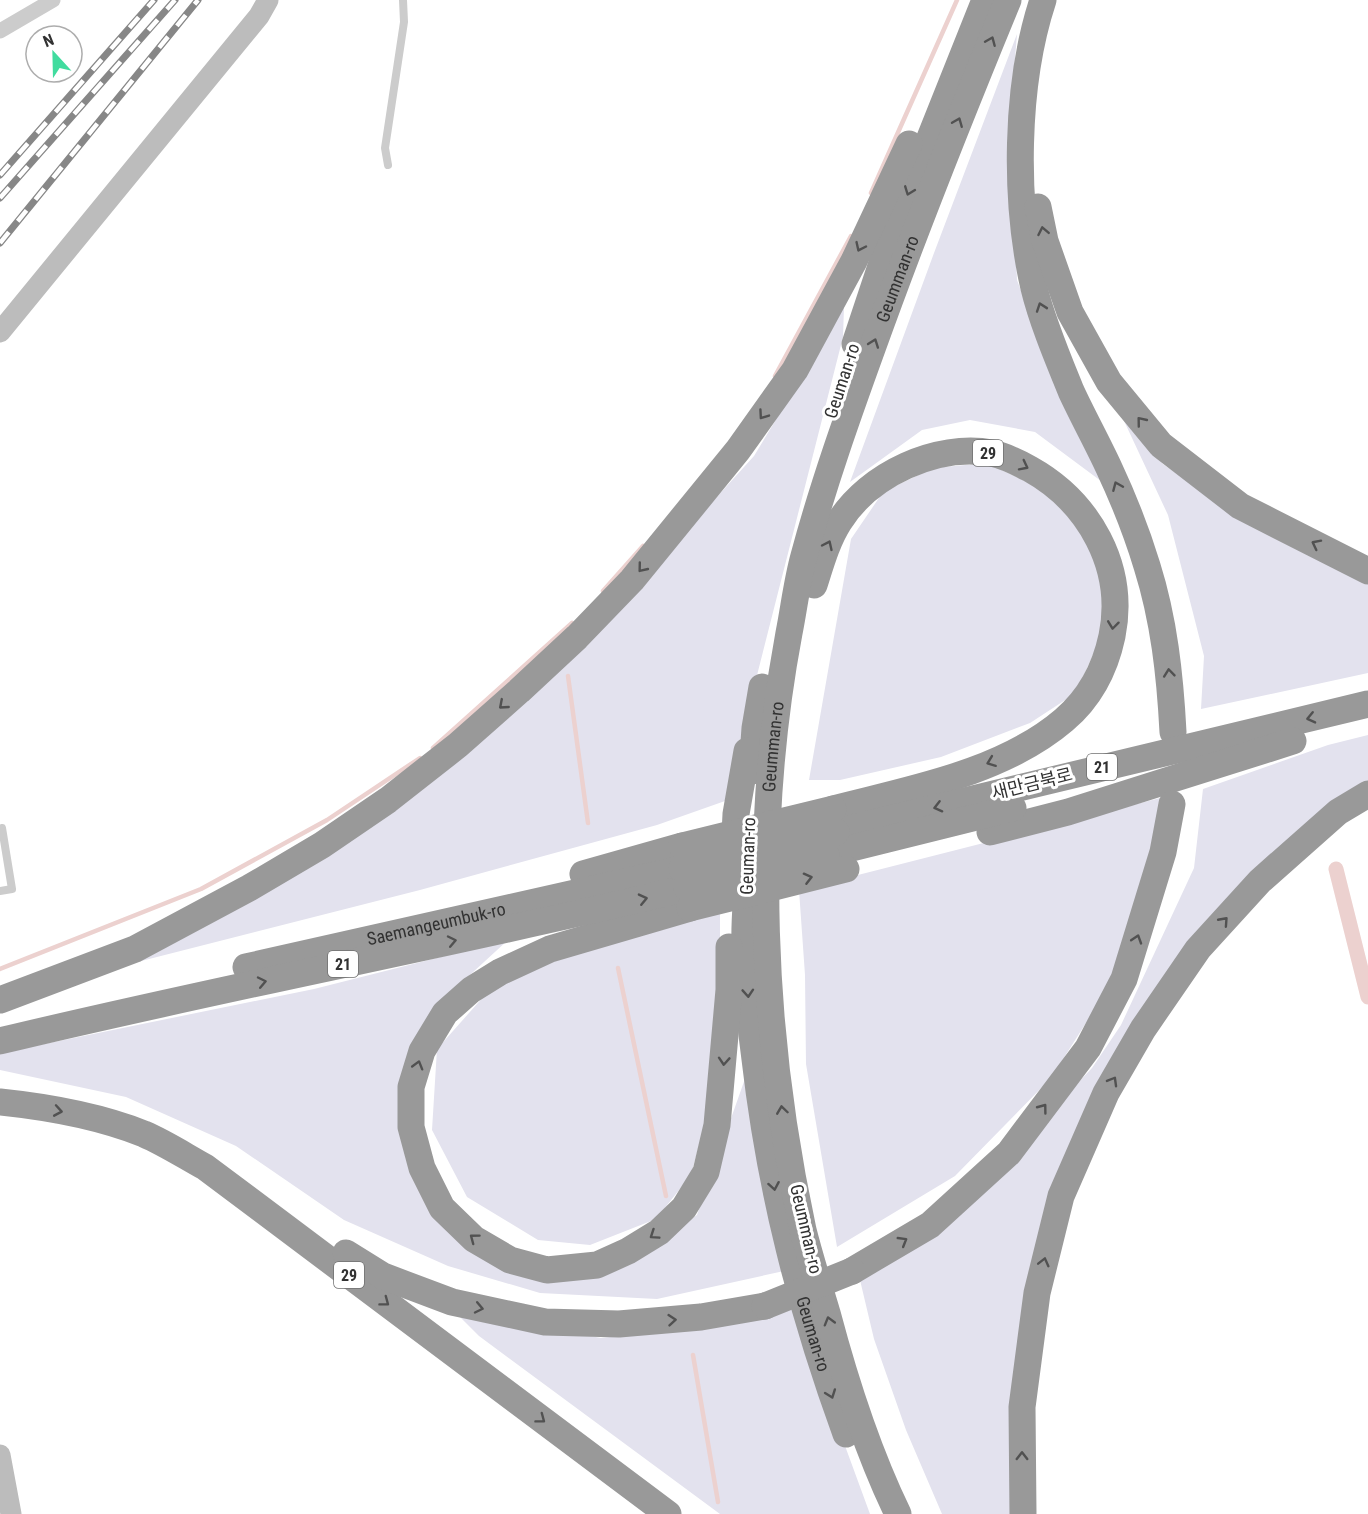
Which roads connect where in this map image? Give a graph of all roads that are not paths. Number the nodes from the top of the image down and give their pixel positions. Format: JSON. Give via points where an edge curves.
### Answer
{"nodes":[{"id":1,"x":53,"y":0,"type":"edge"},
{"id":2,"x":268,"y":0,"type":"edge"},
{"id":3,"x":403,"y":0,"type":"edge"},
{"id":4,"x":1008,"y":0,"type":"edge"},
{"id":5,"x":1044,"y":0,"type":"edge"},
{"id":6,"x":1051,"y":0,"type":"edge"},
{"id":7,"x":983,"y":4,"type":"edge"},
{"id":8,"x":0,"y":31,"type":"edge"},
{"id":9,"x":388,"y":165,"type":"dead end"},
{"id":10,"x":0,"y":332,"type":"edge"},
{"id":11,"x":1368,"y":571,"type":"edge"},
{"id":12,"x":768,"y":649,"type":"junction"},
{"id":13,"x":1368,"y":704,"type":"edge"},
{"id":14,"x":1368,"y":722,"type":"edge"},
{"id":15,"x":1173,"y":732,"type":"dead end"},
{"id":16,"x":1368,"y":794,"type":"edge"},
{"id":17,"x":1172,"y":804,"type":"dead end"},
{"id":18,"x":2,"y":828,"type":"dead end"},
{"id":19,"x":839,"y":840,"type":"junction"},
{"id":20,"x":685,"y":878,"type":"junction"},
{"id":21,"x":0,"y":891,"type":"edge"},
{"id":22,"x":766,"y":933,"type":"junction"},
{"id":23,"x":0,"y":1000,"type":"edge"},
{"id":24,"x":0,"y":1026,"type":"edge"},
{"id":25,"x":0,"y":1041,"type":"edge"},
{"id":26,"x":0,"y":1102,"type":"edge"},
{"id":27,"x":205,"y":1167,"type":"junction"},
{"id":28,"x":0,"y":1455,"type":"edge"},
{"id":29,"x":11,"y":1514,"type":"edge"},
{"id":30,"x":668,"y":1514,"type":"edge"},
{"id":31,"x":878,"y":1514,"type":"edge"},
{"id":32,"x":898,"y":1514,"type":"edge"},
{"id":33,"x":1023,"y":1514,"type":"edge"}],
"edges":[{"from":1,"to":8,"type":"street"},
{"from":2,"to":10,"type":"street","via":[[259,16]]},
{"from":3,"to":9,"type":"lane","via":[[404,22],[385,148]]},
{"from":22,"to":4,"type":"highway","name":"Geumman-ro","one_way":true,"via":[[769,785],[778,689],[803,559],[837,447],[918,222]]},
{"from":15,"to":5,"type":"highway","one_way":true,"via":[[1161,614],[1147,566],[1111,471],[1054,346],[1035,289],[1022,223],[1020,151],[1027,76]]},
{"from":11,"to":6,"type":"highway","one_way":true,"via":[[1240,506],[1161,445],[1109,382],[1075,322],[1045,241],[1034,183],[1032,112]]},
{"from":7,"to":12,"type":"highway","name":"Geuman-ro","one_way":true,"via":[[892,233],[853,349],[783,570]]},
{"from":7,"to":23,"type":"highway","one_way":true,"via":[[936,82],[854,261],[795,369],[738,450],[633,580],[577,637],[458,744],[388,800],[322,845],[135,949]]},
{"from":12,"to":20,"type":"highway","one_way":true,"via":[[736,814],[723,1075],[706,1172],[684,1208],[659,1232],[597,1265],[547,1270],[510,1260],[474,1239],[442,1208],[422,1168],[411,1127],[411,1087],[422,1051],[445,1013],[471,990]]},
{"from":12,"to":31,"type":"highway","name":"Geuman-ro","one_way":true,"via":[[755,728],[745,945],[760,1102],[776,1197],[819,1360]]},
{"from":13,"to":19,"type":"highway","name":"새만금북로","number":"21","one_way":true},
{"from":14,"to":19,"type":"highway","name":"새만금북로","number":"21"},
{"from":33,"to":16,"type":"highway","one_way":true,"via":[[1022,1407],[1037,1293],[1061,1196],[1106,1093],[1143,1029],[1198,949],[1260,881],[1338,812]]},
{"from":27,"to":17,"type":"highway","one_way":true,"bridge":true,"via":[[383,1276],[452,1302],[545,1322],[619,1324],[701,1317],[765,1306],[852,1271],[930,1225],[1010,1153],[1088,1048],[1124,979],[1163,852]]},
{"from":18,"to":21,"type":"lane","via":[[12,889]]},
{"from":19,"to":20,"type":"highway","name":"Saemangeumbuk-ro","number":"21","bridge":true},
{"from":20,"to":19,"type":"highway","one_way":true,"bridge":true},
{"from":22,"to":19,"type":"highway","number":"29","one_way":true,"via":[[787,736],[810,598],[840,521],[863,494],[894,471],[925,458],[957,452],[992,453],[1020,464],[1051,481],[1076,503],[1108,560],[1115,621],[1108,654],[1095,682],[1082,703],[1032,743],[943,780]]},
{"from":20,"to":24,"type":"highway","name":"Saemangeumbuk-ro","number":"21","via":[[571,895],[310,951]]},
{"from":25,"to":20,"type":"highway","name":"Saemangeumbuk-ro","number":"21","one_way":true,"via":[[586,912]]},
{"from":32,"to":22,"type":"highway","name":"Geumman-ro","number":"29","one_way":true,"via":[[864,1433],[804,1232],[772,1041]]},
{"from":26,"to":27,"type":"highway","number":"29","one_way":true,"via":[[79,1114],[143,1134]]},
{"from":27,"to":30,"type":"highway","number":"29","one_way":true},
{"from":28,"to":29,"type":"street"}]}
